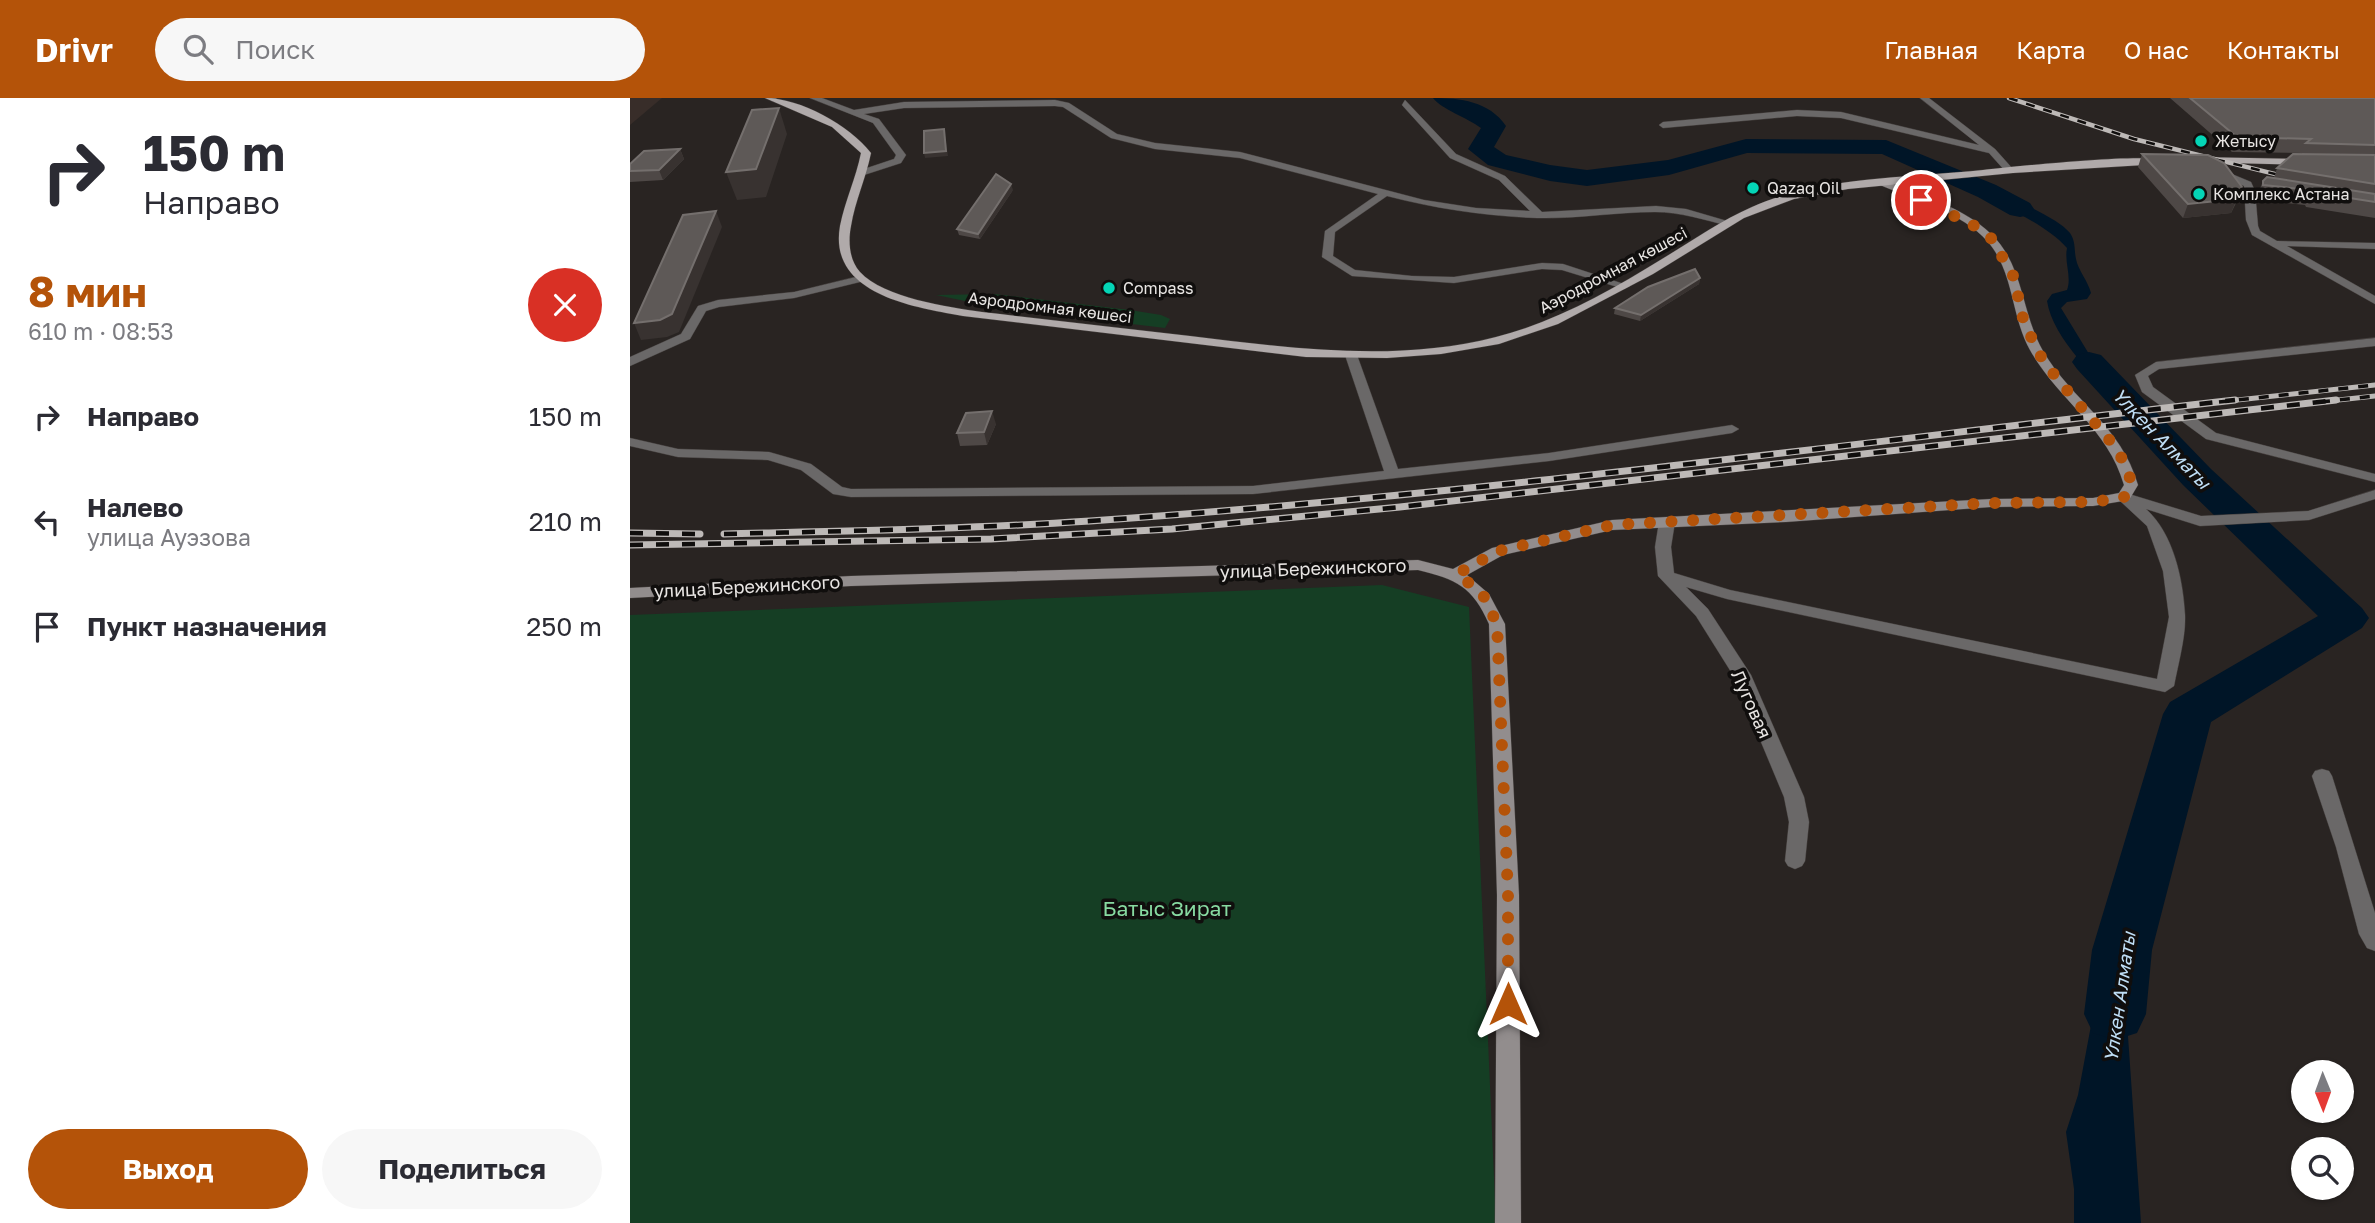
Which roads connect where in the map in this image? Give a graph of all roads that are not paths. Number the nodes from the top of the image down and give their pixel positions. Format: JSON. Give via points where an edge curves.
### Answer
{"nodes":[{"id":1,"x":771,"y":98,"type":"edge"},
{"id":2,"x":814,"y":98,"type":"edge"},
{"id":3,"x":1924,"y":98,"type":"edge"},
{"id":4,"x":1405,"y":103,"type":"dead end"},
{"id":5,"x":857,"y":112,"type":"junction"},
{"id":6,"x":1663,"y":125,"type":"dead end"},
{"id":7,"x":1992,"y":151,"type":"junction"},
{"id":8,"x":2173,"y":160,"type":"edge"},
{"id":9,"x":2186,"y":160,"type":"edge"},
{"id":10,"x":2198,"y":160,"type":"junction"},
{"id":11,"x":2322,"y":163,"type":"edge"},
{"id":12,"x":2009,"y":170,"type":"junction"},
{"id":13,"x":864,"y":172,"type":"junction"},
{"id":14,"x":1883,"y":183,"type":"junction"},
{"id":15,"x":2248,"y":184,"type":"junction"},
{"id":16,"x":2261,"y":187,"type":"edge"},
{"id":17,"x":1385,"y":193,"type":"junction"},
{"id":18,"x":1539,"y":215,"type":"junction"},
{"id":19,"x":1729,"y":223,"type":"junction"},
{"id":20,"x":2273,"y":242,"type":"junction"},
{"id":21,"x":2375,"y":246,"type":"edge"},
{"id":22,"x":860,"y":279,"type":"junction"},
{"id":23,"x":1624,"y":286,"type":"junction"},
{"id":24,"x":2375,"y":301,"type":"edge"},
{"id":25,"x":2375,"y":342,"type":"edge"},
{"id":26,"x":1351,"y":355,"type":"junction"},
{"id":27,"x":630,"y":362,"type":"edge"},
{"id":28,"x":1732,"y":429,"type":"dead end"},
{"id":29,"x":630,"y":442,"type":"edge"},
{"id":30,"x":1393,"y":475,"type":"junction"},
{"id":31,"x":2375,"y":478,"type":"edge"},
{"id":32,"x":2375,"y":494,"type":"edge"},
{"id":33,"x":2124,"y":497,"type":"junction"},
{"id":34,"x":1667,"y":522,"type":"junction"},
{"id":35,"x":1457,"y":574,"type":"junction"},
{"id":36,"x":1667,"y":576,"type":"junction"},
{"id":37,"x":630,"y":593,"type":"edge"},
{"id":38,"x":2322,"y":776,"type":"dead end"},
{"id":39,"x":1795,"y":862,"type":"dead end"},
{"id":40,"x":2375,"y":942,"type":"edge"},
{"id":41,"x":1508,"y":1223,"type":"edge"}],
"edges":[{"from":1,"to":13,"type":"main road","via":[[826,120],[859,141],[866,153]]},
{"from":2,"to":5,"type":"street"},
{"from":3,"to":7,"type":"street"},
{"from":4,"to":18,"type":"street","via":[[1453,156],[1502,178]]},
{"from":5,"to":13,"type":"street","via":[[876,121],[901,155],[888,166]]},
{"from":5,"to":17,"type":"street","via":[[904,105],[1055,103],[1114,135],[1155,146],[1240,155]]},
{"from":6,"to":7,"type":"street","via":[[1797,113],[1841,115]]},
{"from":7,"to":12,"type":"street"},
{"from":8,"to":12,"type":"main road","name":"Аэродромная көшесі"},
{"from":9,"to":10,"type":"main road"},
{"from":10,"to":11,"type":"main road"},
{"from":10,"to":15,"type":"street"},
{"from":12,"to":14,"type":"main road","name":"Аэродромная көшесі"},
{"from":13,"to":22,"type":"main road","via":[[842,243]]},
{"from":14,"to":19,"type":"main road","name":"Аэродромная көшесі","via":[[1772,202]]},
{"from":14,"to":33,"type":"main road","via":[[1964,220],[1992,239],[2015,279],[2021,313],[2037,351],[2117,449],[2131,485]]},
{"from":15,"to":16,"type":"street"},
{"from":15,"to":20,"type":"street","via":[[2249,221],[2256,233]]},
{"from":17,"to":18,"type":"street","via":[[1476,211]]},
{"from":17,"to":23,"type":"street","via":[[1330,231],[1327,257],[1352,273],[1454,280],[1563,267]]},
{"from":18,"to":19,"type":"street","via":[[1656,209]]},
{"from":19,"to":23,"type":"main road","name":"Аэродромная көшесі"},
{"from":20,"to":21,"type":"street"},
{"from":20,"to":24,"type":"street"},
{"from":22,"to":26,"type":"main road","name":"Аэродромная көшесі","via":[[906,299],[965,313]]},
{"from":22,"to":27,"type":"street","via":[[702,309],[686,336]]},
{"from":23,"to":26,"type":"main road","name":"Аэродромная көшесі","via":[[1555,321],[1485,343],[1394,355]]},
{"from":25,"to":31,"type":"street","via":[[2156,366],[2141,375],[2147,388],[2211,436]]},
{"from":26,"to":30,"type":"street"},
{"from":28,"to":30,"type":"street"},
{"from":29,"to":30,"type":"street","via":[[678,453],[769,456],[806,467],[838,491],[851,493],[1253,490]]},
{"from":32,"to":33,"type":"street","via":[[2309,515],[2200,521]]},
{"from":33,"to":34,"type":"main road"},
{"from":33,"to":36,"type":"street","via":[[2154,524],[2171,571],[2177,617],[2165,686],[1727,594]]},
{"from":34,"to":35,"type":"main road","via":[[1612,525],[1498,551]]},
{"from":34,"to":36,"type":"street","via":[[1663,547]]},
{"from":35,"to":37,"type":"main road","name":"улица Бережинского","via":[[1418,565],[850,581]]},
{"from":35,"to":41,"type":"main road","name":"улица Бережинского","via":[[1482,593],[1497,624],[1508,895]]},
{"from":36,"to":39,"type":"street","name":"Луговая","via":[[1702,613],[1742,675],[1794,797],[1800,822]]},
{"from":38,"to":40,"type":"street"}]}
